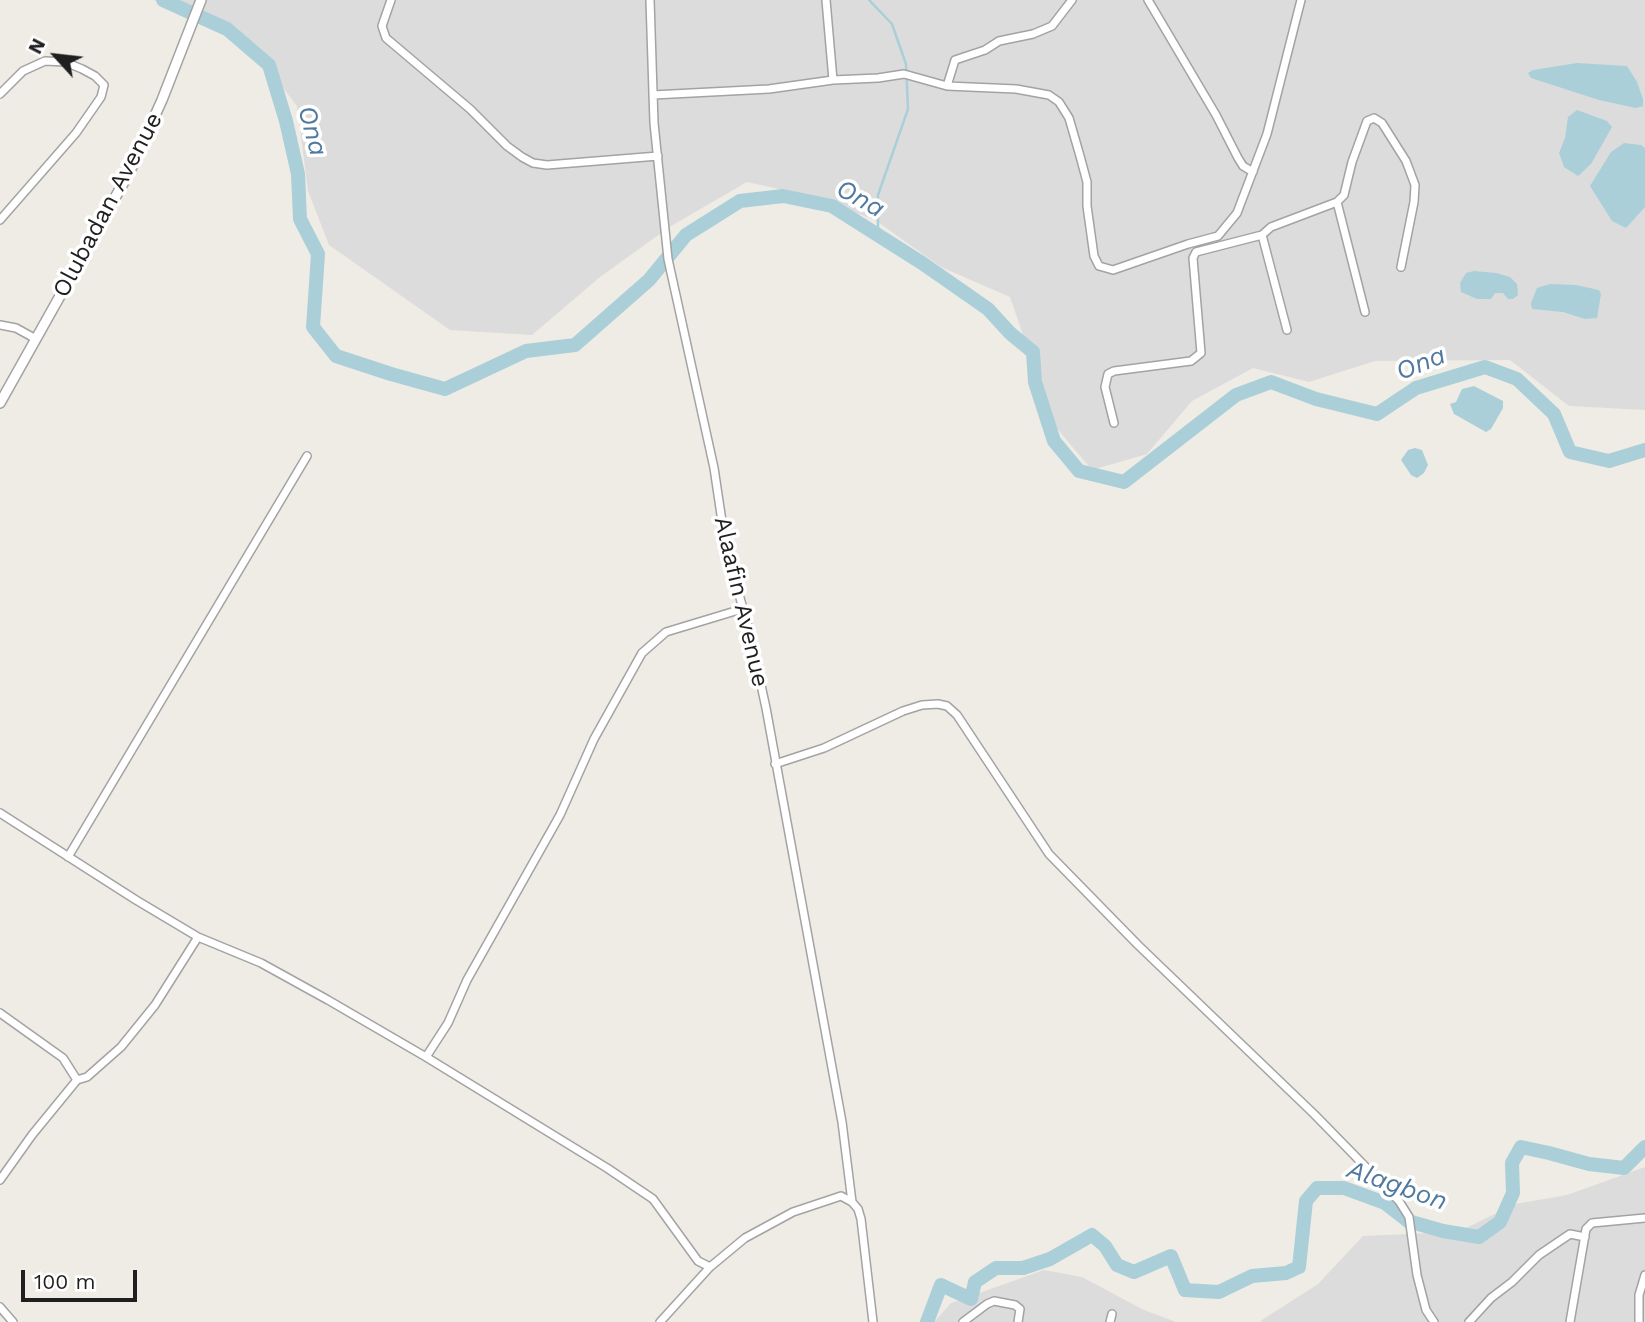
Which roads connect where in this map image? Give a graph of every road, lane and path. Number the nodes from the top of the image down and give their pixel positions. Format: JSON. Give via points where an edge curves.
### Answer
{"nodes":[{"id":1,"x":391,"y":0,"type":"edge"},
{"id":2,"x":650,"y":0,"type":"edge"},
{"id":3,"x":826,"y":0,"type":"edge"},
{"id":4,"x":1072,"y":0,"type":"edge"},
{"id":5,"x":1148,"y":0,"type":"edge"},
{"id":6,"x":1301,"y":0,"type":"edge"},
{"id":7,"x":200,"y":3,"type":"edge"},
{"id":8,"x":833,"y":80,"type":"junction"},
{"id":9,"x":947,"y":86,"type":"junction"},
{"id":10,"x":0,"y":94,"type":"edge"},
{"id":11,"x":653,"y":95,"type":"junction"},
{"id":12,"x":658,"y":156,"type":"junction"},
{"id":13,"x":1253,"y":172,"type":"junction"},
{"id":14,"x":1337,"y":202,"type":"junction"},
{"id":15,"x":0,"y":220,"type":"edge"},
{"id":16,"x":1222,"y":230,"type":"junction"},
{"id":17,"x":1262,"y":235,"type":"junction"},
{"id":18,"x":1231,"y":244,"type":"junction"},
{"id":19,"x":1401,"y":267,"type":"dead end"},
{"id":20,"x":1365,"y":312,"type":"dead end"},
{"id":21,"x":0,"y":325,"type":"edge"},
{"id":22,"x":1287,"y":330,"type":"dead end"},
{"id":23,"x":36,"y":339,"type":"junction"},
{"id":24,"x":0,"y":403,"type":"edge"},
{"id":25,"x":1114,"y":423,"type":"dead end"},
{"id":26,"x":307,"y":456,"type":"dead end"},
{"id":27,"x":742,"y":609,"type":"junction"},
{"id":28,"x":775,"y":764,"type":"junction"},
{"id":29,"x":0,"y":813,"type":"edge"},
{"id":30,"x":68,"y":856,"type":"junction"},
{"id":31,"x":198,"y":937,"type":"junction"},
{"id":32,"x":0,"y":1013,"type":"edge"},
{"id":33,"x":426,"y":1056,"type":"junction"},
{"id":34,"x":76,"y":1080,"type":"junction"},
{"id":35,"x":0,"y":1180,"type":"edge"},
{"id":36,"x":852,"y":1202,"type":"junction"},
{"id":37,"x":1645,"y":1217,"type":"edge"},
{"id":38,"x":1585,"y":1237,"type":"junction"},
{"id":39,"x":710,"y":1267,"type":"junction"},
{"id":40,"x":1645,"y":1275,"type":"edge"},
{"id":41,"x":0,"y":1307,"type":"edge"},
{"id":42,"x":13,"y":1322,"type":"edge"},
{"id":43,"x":660,"y":1322,"type":"edge"},
{"id":44,"x":873,"y":1322,"type":"edge"},
{"id":45,"x":962,"y":1322,"type":"edge"},
{"id":46,"x":1018,"y":1322,"type":"edge"},
{"id":47,"x":1433,"y":1322,"type":"edge"},
{"id":48,"x":1469,"y":1322,"type":"edge"},
{"id":49,"x":1570,"y":1322,"type":"edge"},
{"id":50,"x":1639,"y":1322,"type":"edge"}],
"edges":[{"from":1,"to":12,"type":"street","via":[[382,26],[386,38],[522,157],[547,165]]},
{"from":2,"to":11,"type":"street","name":"Alaafin Avenue"},
{"from":3,"to":8,"type":"street"},
{"from":4,"to":9,"type":"street","via":[[1052,26],[955,60]]},
{"from":5,"to":13,"type":"street","via":[[1238,158]]},
{"from":6,"to":13,"type":"street"},
{"from":7,"to":23,"type":"street","name":"Olubadan Avenue","via":[[130,171]]},
{"from":8,"to":9,"type":"street","via":[[909,75]]},
{"from":8,"to":11,"type":"street","via":[[769,89]]},
{"from":9,"to":16,"type":"street","via":[[1016,89],[1059,102],[1069,118],[1087,181],[1090,238],[1103,269],[1119,269],[1218,236]]},
{"from":10,"to":15,"type":"street","via":[[23,71],[46,61],[73,65],[104,85],[76,133]]},
{"from":11,"to":12,"type":"street","name":"Alaafin Avenue"},
{"from":12,"to":27,"type":"street","name":"Alaafin Avenue","via":[[668,259]]},
{"from":13,"to":16,"type":"street","via":[[1237,213]]},
{"from":14,"to":17,"type":"street","via":[[1271,227]]},
{"from":14,"to":19,"type":"street","via":[[1344,195],[1367,121],[1376,118],[1406,161],[1415,185]]},
{"from":14,"to":20,"type":"street"},
{"from":16,"to":18,"type":"street"},
{"from":17,"to":18,"type":"street"},
{"from":17,"to":22,"type":"street"},
{"from":18,"to":25,"type":"street","via":[[1199,250],[1193,258],[1199,356],[1108,374],[1105,387]]},
{"from":21,"to":23,"type":"street"},
{"from":23,"to":24,"type":"street","name":"Olubadan Avenue"},
{"from":26,"to":30,"type":"street"},
{"from":27,"to":28,"type":"street","name":"Alaafin Avenue"},
{"from":27,"to":33,"type":"street","via":[[666,632],[642,653]]},
{"from":28,"to":36,"type":"street","name":"Alaafin Avenue","via":[[842,1122]]},
{"from":28,"to":47,"type":"street","via":[[824,748],[903,711],[932,704],[947,706],[975,739],[1049,854],[1399,1201],[1409,1217],[1417,1275]]},
{"from":29,"to":30,"type":"street"},
{"from":30,"to":31,"type":"street"},
{"from":31,"to":33,"type":"street","via":[[261,963]]},
{"from":31,"to":34,"type":"street","via":[[155,1005],[121,1047],[87,1077]]},
{"from":32,"to":34,"type":"street","via":[[63,1058]]},
{"from":33,"to":39,"type":"street","via":[[653,1199],[698,1261]]},
{"from":34,"to":35,"type":"street"},
{"from":36,"to":39,"type":"street","via":[[841,1196],[793,1212],[745,1238]]},
{"from":36,"to":44,"type":"street","name":"Alaafin Avenue","via":[[861,1219]]},
{"from":37,"to":38,"type":"street","via":[[1592,1223]]},
{"from":38,"to":48,"type":"street","via":[[1570,1234],[1539,1255]]},
{"from":38,"to":49,"type":"street"},
{"from":39,"to":43,"type":"street"},
{"from":40,"to":50,"type":"street"},
{"from":41,"to":42,"type":"street"},
{"from":45,"to":46,"type":"street","via":[[994,1301],[1020,1309]]}]}
